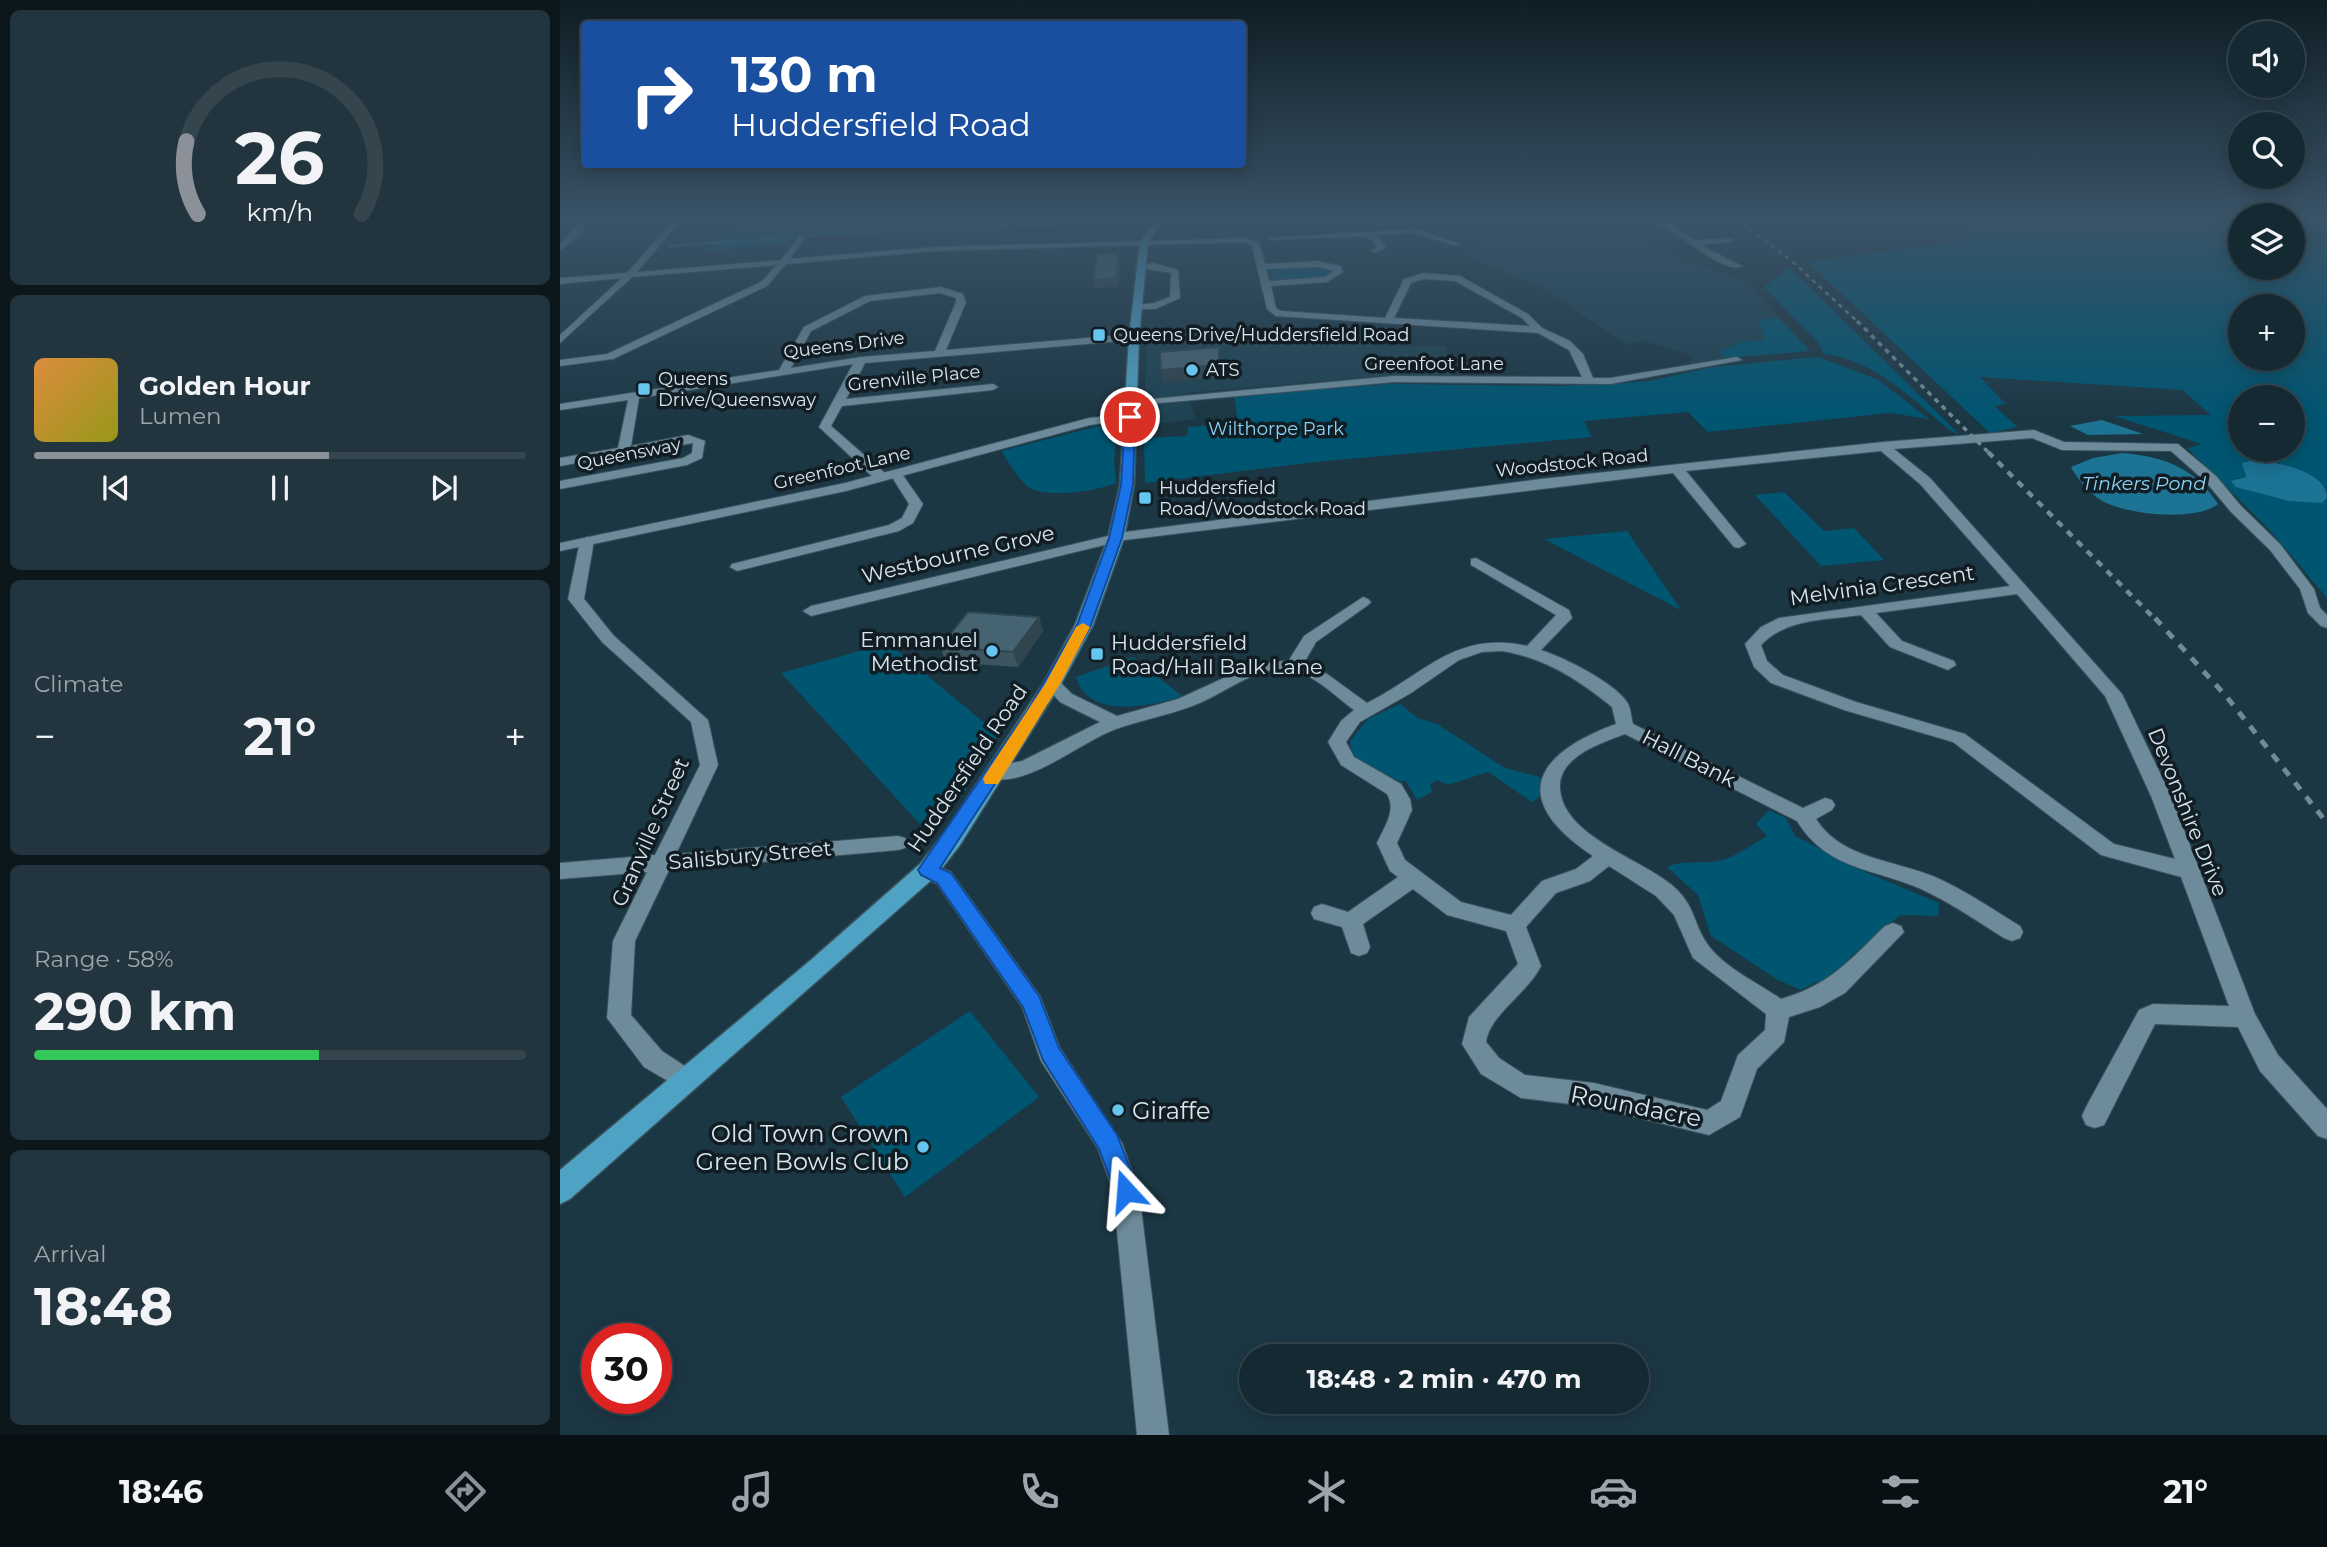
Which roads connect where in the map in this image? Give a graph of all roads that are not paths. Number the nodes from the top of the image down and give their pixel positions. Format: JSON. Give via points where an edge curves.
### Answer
{"nodes":[{"id":1,"x":1268,"y":284,"type":"edge"},
{"id":2,"x":620,"y":285,"type":"edge"},
{"id":3,"x":762,"y":285,"type":"edge"},
{"id":4,"x":1140,"y":285,"type":"edge"},
{"id":5,"x":1177,"y":285,"type":"edge"},
{"id":6,"x":1405,"y":285,"type":"edge"},
{"id":7,"x":1469,"y":285,"type":"edge"},
{"id":8,"x":1139,"y":307,"type":"junction"},
{"id":9,"x":1388,"y":321,"type":"junction"},
{"id":10,"x":1539,"y":330,"type":"junction"},
{"id":11,"x":1135,"y":337,"type":"junction"},
{"id":12,"x":560,"y":340,"type":"edge"},
{"id":13,"x":940,"y":351,"type":"junction"},
{"id":14,"x":861,"y":360,"type":"junction"},
{"id":15,"x":1737,"y":360,"type":"dead end"},
{"id":16,"x":560,"y":363,"type":"edge"},
{"id":17,"x":784,"y":370,"type":"junction"},
{"id":18,"x":1589,"y":382,"type":"junction"},
{"id":19,"x":993,"y":387,"type":"dead end"},
{"id":20,"x":634,"y":395,"type":"junction"},
{"id":21,"x":839,"y":403,"type":"junction"},
{"id":22,"x":560,"y":407,"type":"edge"},
{"id":23,"x":1131,"y":410,"type":"junction"},
{"id":24,"x":1883,"y":446,"type":"junction"},
{"id":25,"x":624,"y":451,"type":"junction"},
{"id":26,"x":560,"y":462,"type":"edge"},
{"id":27,"x":1677,"y":468,"type":"junction"},
{"id":28,"x":896,"y":474,"type":"junction"},
{"id":29,"x":881,"y":477,"type":"junction"},
{"id":30,"x":560,"y":485,"type":"edge"},
{"id":31,"x":1116,"y":538,"type":"junction"},
{"id":32,"x":587,"y":541,"type":"junction"},
{"id":33,"x":1739,"y":544,"type":"dead end"},
{"id":34,"x":560,"y":547,"type":"edge"},
{"id":35,"x":1476,"y":562,"type":"dead end"},
{"id":36,"x":737,"y":567,"type":"dead end"},
{"id":37,"x":2022,"y":589,"type":"junction"},
{"id":38,"x":1363,"y":602,"type":"dead end"},
{"id":39,"x":1864,"y":609,"type":"junction"},
{"id":40,"x":811,"y":611,"type":"dead end"},
{"id":41,"x":2327,"y":623,"type":"edge"},
{"id":42,"x":1532,"y":650,"type":"junction"},
{"id":43,"x":1294,"y":665,"type":"junction"},
{"id":44,"x":1948,"y":665,"type":"dead end"},
{"id":45,"x":1052,"y":684,"type":"junction"},
{"id":46,"x":1366,"y":711,"type":"junction"},
{"id":47,"x":1116,"y":723,"type":"junction"},
{"id":48,"x":1625,"y":727,"type":"junction"},
{"id":49,"x":996,"y":773,"type":"junction"},
{"id":50,"x":1825,"y":805,"type":"dead end"},
{"id":51,"x":1804,"y":817,"type":"junction"},
{"id":52,"x":898,"y":843,"type":"dead end"},
{"id":53,"x":1609,"y":855,"type":"junction"},
{"id":54,"x":664,"y":862,"type":"junction"},
{"id":55,"x":928,"y":870,"type":"junction"},
{"id":56,"x":2186,"y":870,"type":"junction"},
{"id":57,"x":560,"y":871,"type":"edge"},
{"id":58,"x":1413,"y":878,"type":"junction"},
{"id":59,"x":1322,"y":913,"type":"dead end"},
{"id":60,"x":1351,"y":921,"type":"junction"},
{"id":61,"x":1515,"y":925,"type":"junction"},
{"id":62,"x":1893,"y":932,"type":"dead end"},
{"id":63,"x":2012,"y":932,"type":"dead end"},
{"id":64,"x":1359,"y":947,"type":"dead end"},
{"id":65,"x":1778,"y":1010,"type":"junction"},
{"id":66,"x":2245,"y":1017,"type":"junction"},
{"id":67,"x":685,"y":1080,"type":"junction"},
{"id":68,"x":2095,"y":1116,"type":"dead end"},
{"id":69,"x":2327,"y":1127,"type":"edge"},
{"id":70,"x":560,"y":1189,"type":"edge"},
{"id":71,"x":1152,"y":1435,"type":"edge"}],
"edges":[{"from":1,"to":9,"type":"street","via":[[1272,309],[1279,314]]},
{"from":2,"to":12,"type":"street"},
{"from":3,"to":16,"type":"street","via":[[633,347],[592,361]]},
{"from":4,"to":8,"type":"highway","name":"Huddersfield Road"},
{"from":5,"to":8,"type":"street","via":[[1175,298]]},
{"from":6,"to":9,"type":"street"},
{"from":7,"to":10,"type":"street"},
{"from":8,"to":11,"type":"highway","name":"Huddersfield Road"},
{"from":9,"to":10,"type":"street"},
{"from":10,"to":18,"type":"street","via":[[1574,346]]},
{"from":11,"to":13,"type":"street","name":"Queens Drive"},
{"from":11,"to":23,"type":"highway","name":"Huddersfield Road"},
{"from":13,"to":14,"type":"street","name":"Queens Drive"},
{"from":13,"to":17,"type":"street","via":[[960,296],[941,290],[885,294],[807,329]]},
{"from":14,"to":17,"type":"street","name":"Queens Drive"},
{"from":14,"to":21,"type":"street"},
{"from":15,"to":18,"type":"street","name":"Greenfoot Lane"},
{"from":17,"to":20,"type":"street","name":"Queens Drive"},
{"from":18,"to":23,"type":"street","name":"Greenfoot Lane","via":[[1394,379]]},
{"from":19,"to":21,"type":"street","name":"Grenville Place"},
{"from":20,"to":22,"type":"street","name":"Queens Drive"},
{"from":20,"to":25,"type":"street","name":"Queensway"},
{"from":21,"to":29,"type":"street","via":[[825,427]]},
{"from":23,"to":28,"type":"street","name":"Greenfoot Lane"},
{"from":23,"to":31,"type":"highway","name":"Huddersfield Road","via":[[1127,485]]},
{"from":24,"to":27,"type":"street","name":"Woodstock Road"},
{"from":24,"to":37,"type":"street","name":"Devonshire Drive","via":[[1925,481]]},
{"from":24,"to":41,"type":"street","name":"Woodstock Road","via":[[2034,434],[2062,446],[2174,447],[2211,478],[2275,547]]},
{"from":25,"to":26,"type":"street","name":"Queensway"},
{"from":25,"to":30,"type":"street","name":"Queensway","via":[[699,440],[698,455],[687,461]]},
{"from":27,"to":31,"type":"street","name":"Woodstock Road"},
{"from":27,"to":33,"type":"street"},
{"from":28,"to":29,"type":"street","name":"Greenfoot Lane"},
{"from":28,"to":36,"type":"street","via":[[916,504],[908,520],[876,535]]},
{"from":29,"to":32,"type":"street","name":"Greenfoot Lane"},
{"from":31,"to":40,"type":"street","name":"Westbourne Grove"},
{"from":31,"to":45,"type":"highway","name":"Huddersfield Road","via":[[1084,625]]},
{"from":32,"to":34,"type":"street","name":"Greenfoot Lane"},
{"from":32,"to":54,"type":"street","name":"Granville Street","via":[[576,599],[608,639],[699,720],[709,765]]},
{"from":35,"to":42,"type":"street","via":[[1564,613]]},
{"from":37,"to":39,"type":"street","name":"Melvinia Crescent"},
{"from":37,"to":56,"type":"street","name":"Devonshire Drive","via":[[2113,694],[2161,796]]},
{"from":38,"to":43,"type":"street","via":[[1310,639]]},
{"from":39,"to":44,"type":"street","via":[[1896,644]]},
{"from":39,"to":56,"type":"street","name":"Melvinia Crescent","via":[[1785,621],[1767,630],[1753,644],[1760,663],[1777,679],[1959,738],[2108,850]]},
{"from":42,"to":46,"type":"street","name":"Hall Bank","via":[[1480,646],[1458,653]]},
{"from":42,"to":48,"type":"street","name":"Hall Bank","via":[[1606,692],[1620,705]]},
{"from":43,"to":46,"type":"street"},
{"from":43,"to":47,"type":"street","via":[[1255,670],[1194,699]]},
{"from":45,"to":47,"type":"street","via":[[1066,698]]},
{"from":45,"to":49,"type":"highway","name":"Huddersfield Road"},
{"from":46,"to":58,"type":"street","name":"Hall Bank","via":[[1347,724],[1337,742],[1347,761],[1394,789],[1401,799],[1402,810],[1387,843],[1398,864]]},
{"from":47,"to":49,"type":"street","via":[[1046,761],[1018,772]]},
{"from":48,"to":51,"type":"street","name":"Hall Bank"},
{"from":48,"to":53,"type":"street","via":[[1579,748],[1555,767],[1549,783],[1555,814]]},
{"from":49,"to":55,"type":"highway","name":"Huddersfield Road"},
{"from":50,"to":51,"type":"street"},
{"from":51,"to":63,"type":"street","name":"Hall Bank","via":[[1811,832],[1842,853],[1931,884]]},
{"from":52,"to":54,"type":"street","name":"Salisbury Street"},
{"from":53,"to":61,"type":"street","via":[[1583,875],[1549,887]]},
{"from":53,"to":65,"type":"street","via":[[1678,904],[1702,953]]},
{"from":54,"to":57,"type":"street","name":"Salisbury Street"},
{"from":54,"to":67,"type":"street","name":"Granville Street","via":[[625,941],[619,1018],[653,1059]]},
{"from":55,"to":67,"type":"highway","name":"Huddersfield Road"},
{"from":55,"to":71,"type":"street","via":[[944,878],[1032,1003],[1050,1053],[1114,1155],[1126,1191]]},
{"from":56,"to":66,"type":"street","name":"Devonshire Drive"},
{"from":58,"to":60,"type":"street"},
{"from":58,"to":61,"type":"street","via":[[1455,909]]},
{"from":59,"to":60,"type":"street"},
{"from":60,"to":64,"type":"street"},
{"from":61,"to":65,"type":"street","name":"Roundacre","via":[[1530,966],[1476,1024],[1474,1044],[1490,1066],[1521,1086],[1594,1095],[1709,1123],[1731,1109],[1747,1063],[1776,1035]]},
{"from":62,"to":65,"type":"street","via":[[1837,986],[1812,1000]]},
{"from":66,"to":68,"type":"street","via":[[2147,1017]]},
{"from":66,"to":69,"type":"street","name":"Devonshire Drive","via":[[2269,1063]]},
{"from":67,"to":70,"type":"highway","name":"Huddersfield Road"}]}
